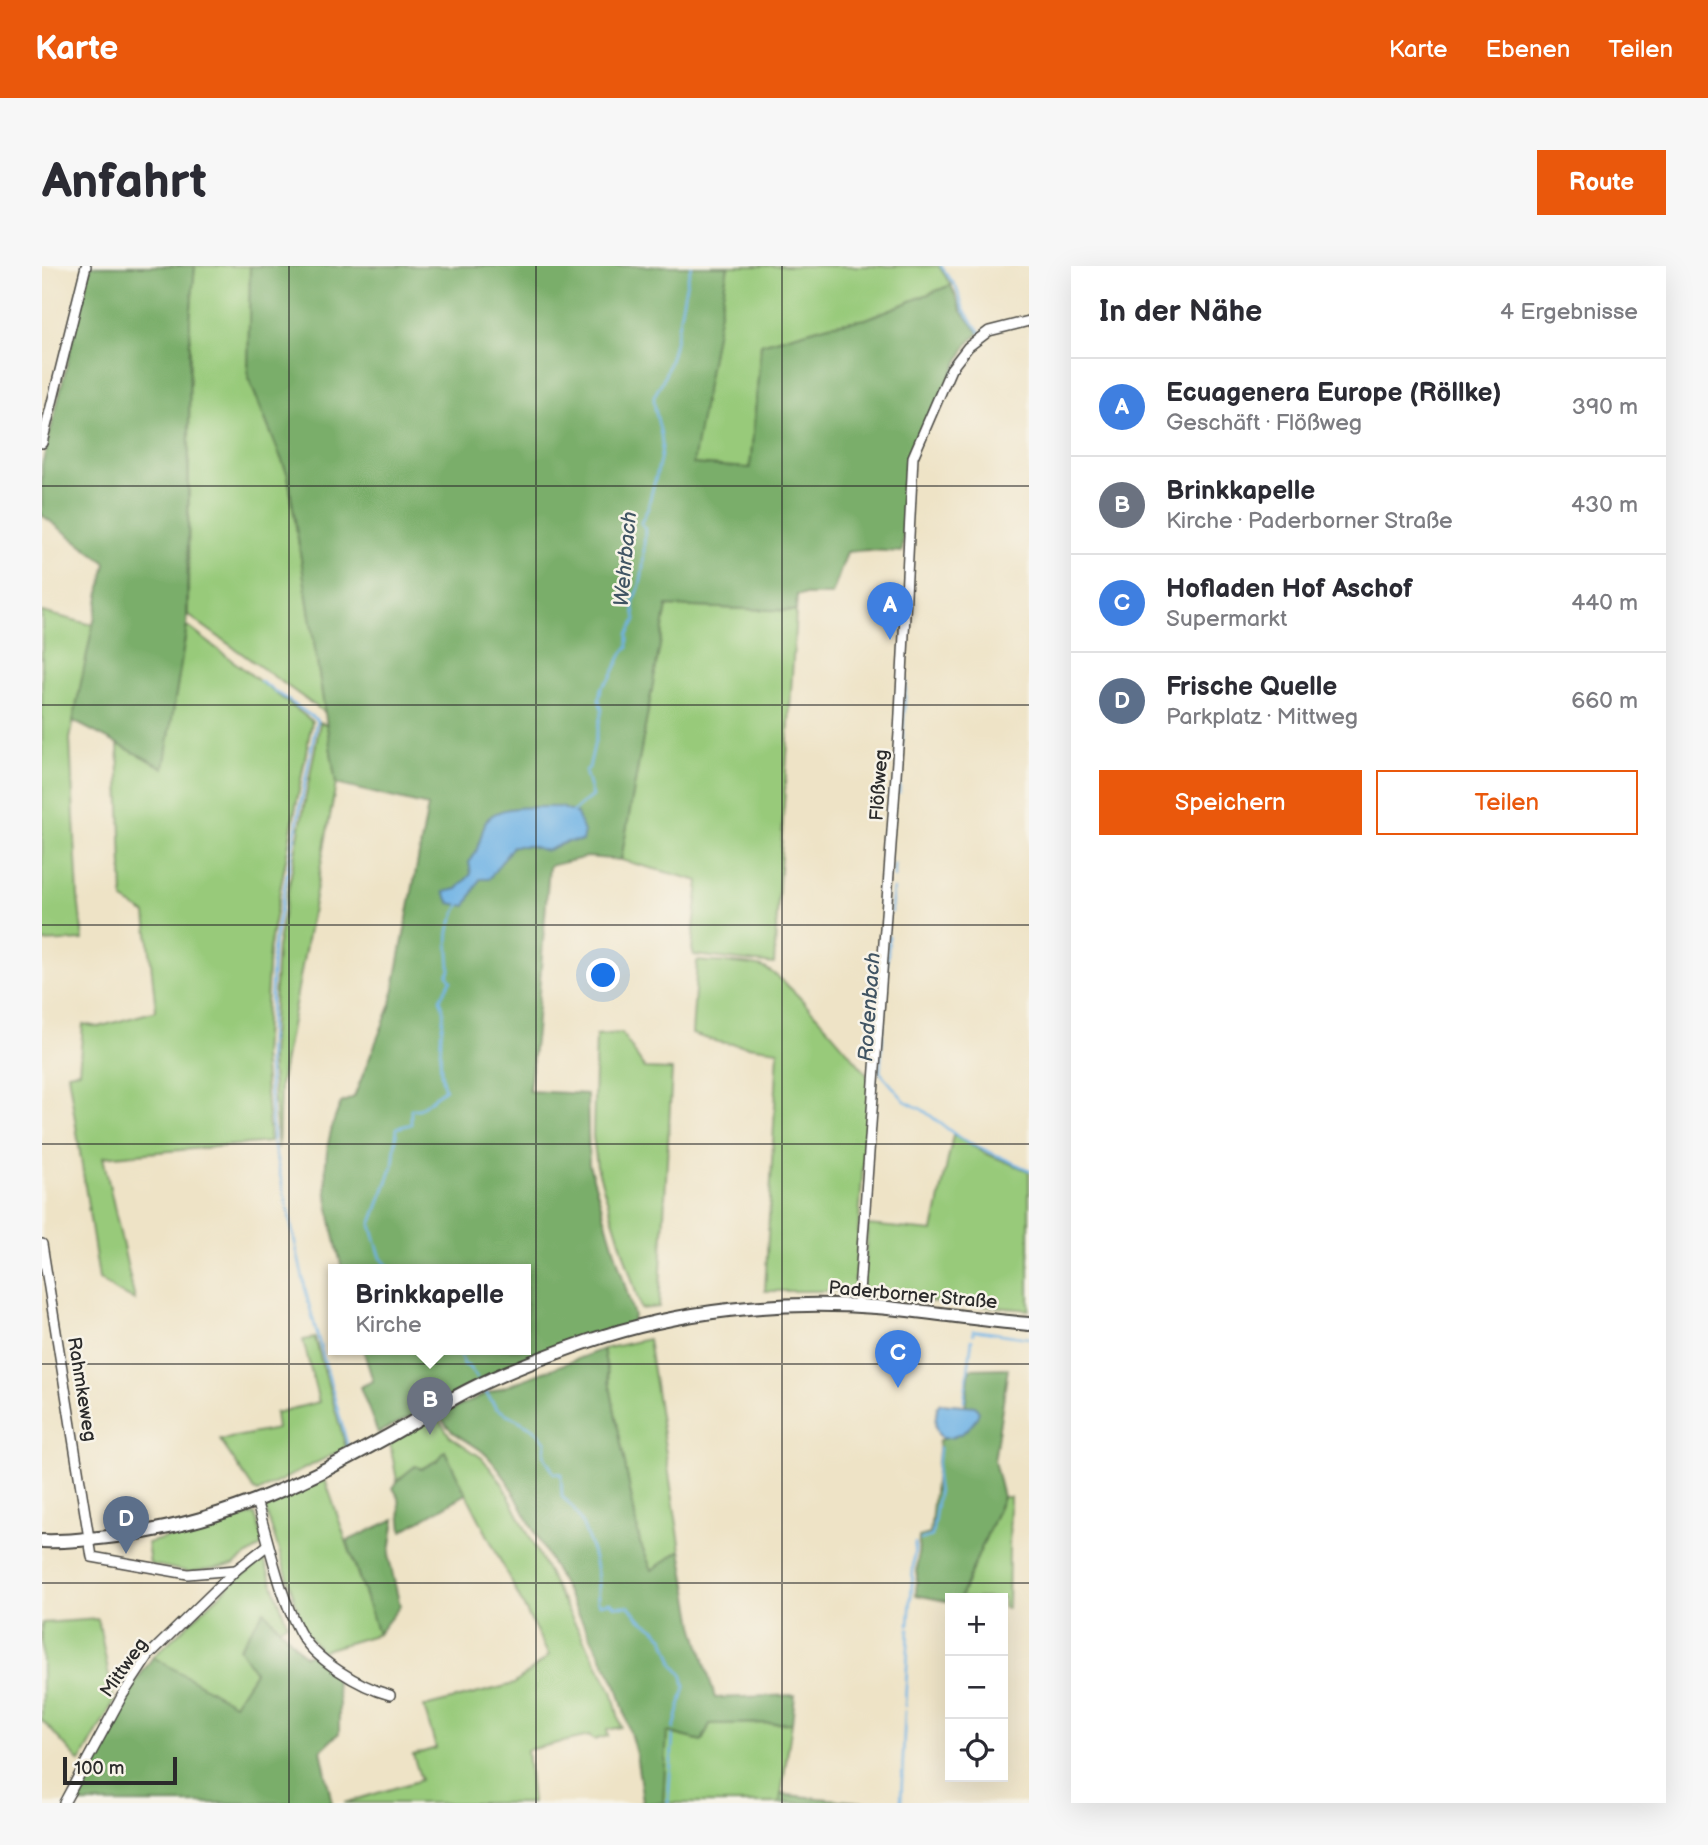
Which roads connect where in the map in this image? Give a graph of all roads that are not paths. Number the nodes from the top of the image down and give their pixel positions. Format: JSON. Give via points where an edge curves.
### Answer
{"nodes":[{"id":1,"x":86,"y":266,"type":"edge"},
{"id":2,"x":1029,"y":321,"type":"edge"},
{"id":3,"x":42,"y":443,"type":"edge"},
{"id":4,"x":42,"y":1244,"type":"edge"},
{"id":5,"x":858,"y":1306,"type":"junction"},
{"id":6,"x":1029,"y":1324,"type":"edge"},
{"id":7,"x":256,"y":1501,"type":"junction"},
{"id":8,"x":90,"y":1539,"type":"junction"},
{"id":9,"x":42,"y":1541,"type":"edge"},
{"id":10,"x":268,"y":1545,"type":"junction"},
{"id":11,"x":236,"y":1570,"type":"junction"},
{"id":12,"x":390,"y":1695,"type":"dead end"},
{"id":13,"x":64,"y":1803,"type":"edge"}],
"edges":[{"from":1,"to":3,"type":"street"},
{"from":2,"to":5,"type":"street","name":"Flößweg","via":[[989,331],[968,347],[951,369],[913,457],[899,733]]},
{"from":4,"to":8,"type":"street","name":"Rahmkeweg"},
{"from":5,"to":6,"type":"main road","name":"Paderborner Straße"},
{"from":5,"to":7,"type":"main road","name":"Paderborner Straße","via":[[742,1309],[660,1322],[589,1341],[472,1388],[326,1469]]},
{"from":7,"to":8,"type":"main road","name":"Paderborner Straße","via":[[168,1528]]},
{"from":7,"to":10,"type":"street"},
{"from":8,"to":9,"type":"main road","name":"Paderborner Straße"},
{"from":8,"to":11,"type":"street","via":[[92,1556],[188,1574]]},
{"from":10,"to":11,"type":"street","name":"Mittweg"},
{"from":10,"to":12,"type":"street","via":[[305,1641],[337,1669]]},
{"from":11,"to":13,"type":"street","name":"Mittweg","via":[[139,1668]]}]}
